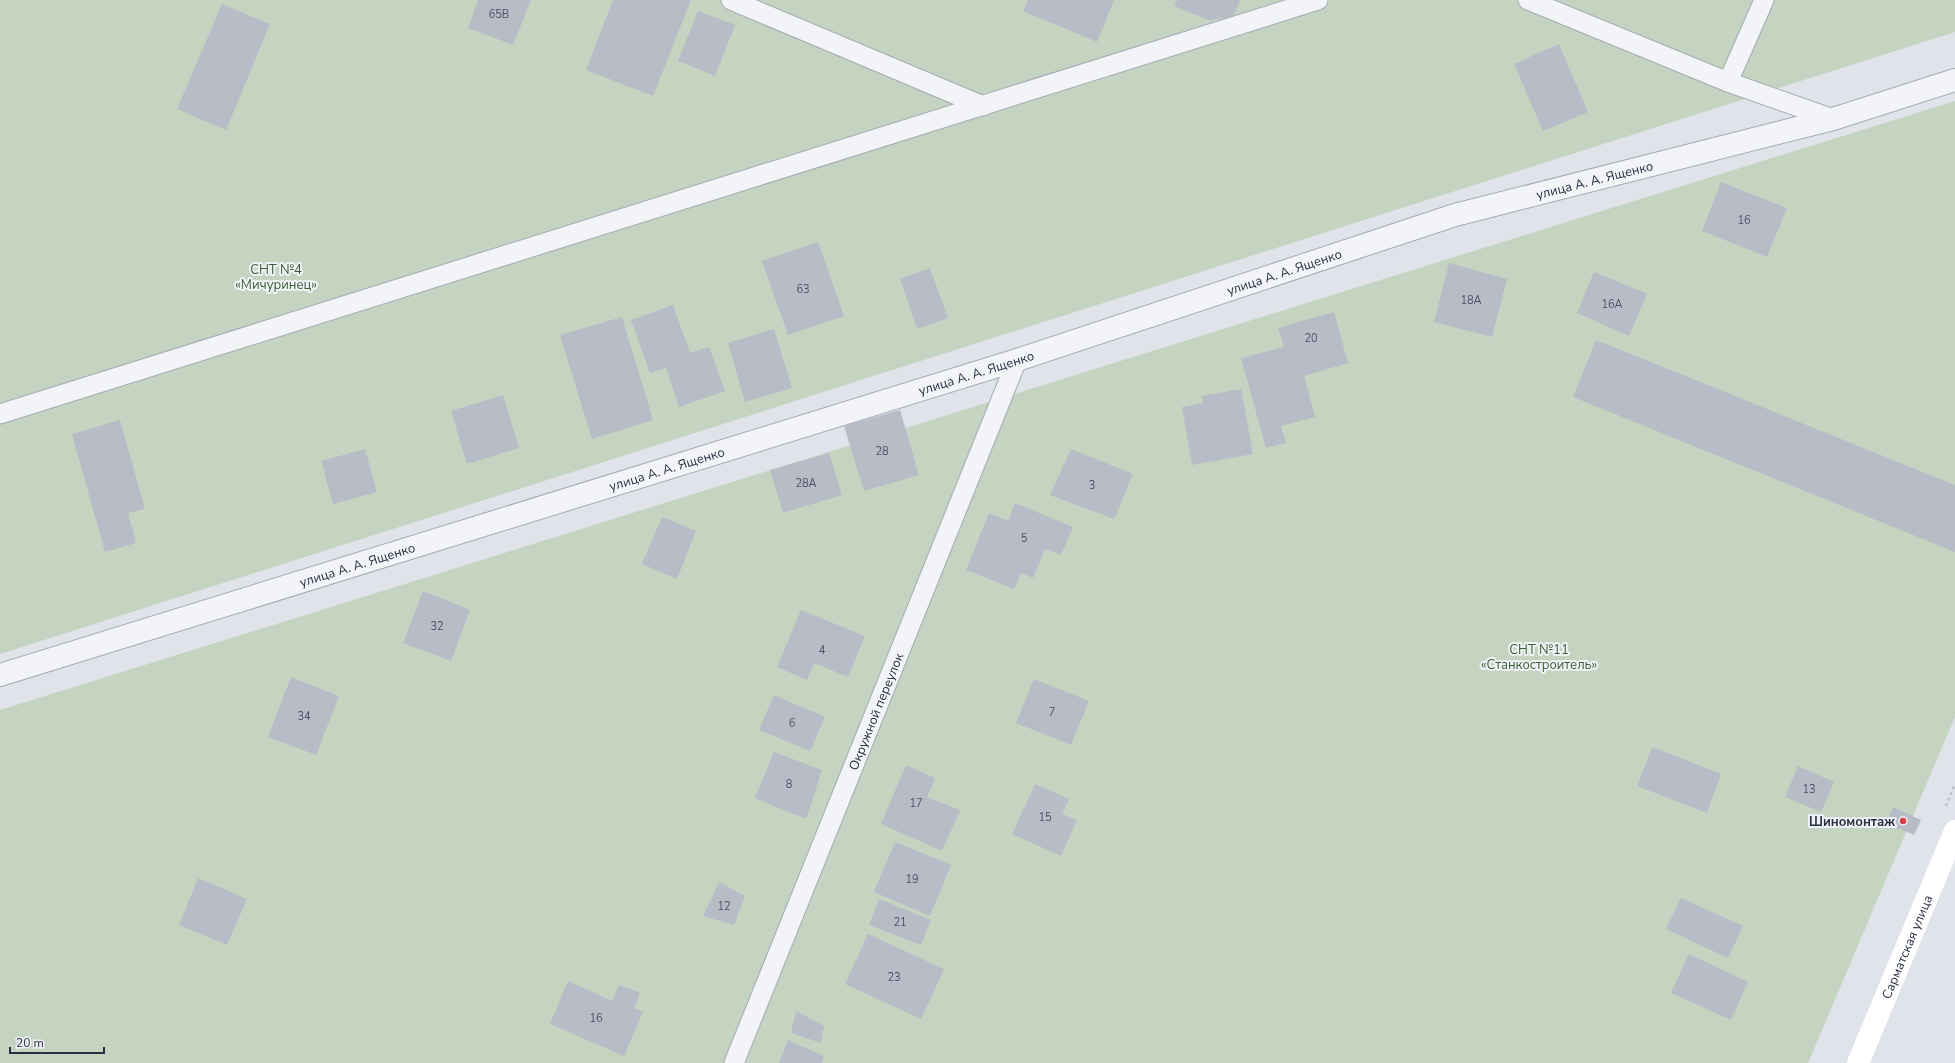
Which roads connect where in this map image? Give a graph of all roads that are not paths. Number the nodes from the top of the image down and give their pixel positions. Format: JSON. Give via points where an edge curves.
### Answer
{"nodes":[{"id":1,"x":732,"y":0,"type":"edge"},
{"id":2,"x":1318,"y":0,"type":"edge"},
{"id":3,"x":1528,"y":0,"type":"edge"},
{"id":4,"x":1764,"y":0,"type":"edge"},
{"id":5,"x":1955,"y":80,"type":"edge"},
{"id":6,"x":1728,"y":82,"type":"junction"},
{"id":7,"x":983,"y":106,"type":"junction"},
{"id":8,"x":1833,"y":120,"type":"junction"},
{"id":9,"x":1017,"y":360,"type":"junction"},
{"id":10,"x":0,"y":414,"type":"edge"},
{"id":11,"x":0,"y":676,"type":"edge"},
{"id":12,"x":1955,"y":831,"type":"edge"},
{"id":13,"x":734,"y":1063,"type":"edge"},
{"id":14,"x":1858,"y":1063,"type":"edge"}],
"edges":[{"from":1,"to":7,"type":"lane"},
{"from":2,"to":7,"type":"lane"},
{"from":3,"to":6,"type":"lane"},
{"from":4,"to":6,"type":"lane"},
{"from":5,"to":8,"type":"street","name":"улица А. А. Ященко"},
{"from":6,"to":8,"type":"lane"},
{"from":7,"to":10,"type":"lane"},
{"from":8,"to":9,"type":"street","name":"улица А. А. Ященко","via":[[1456,215]]},
{"from":9,"to":11,"type":"street","name":"улица А. А. Ященко"},
{"from":9,"to":13,"type":"lane","name":"Окружной переулок"},
{"from":12,"to":14,"type":"main road","name":"Сарматская улица"}]}
